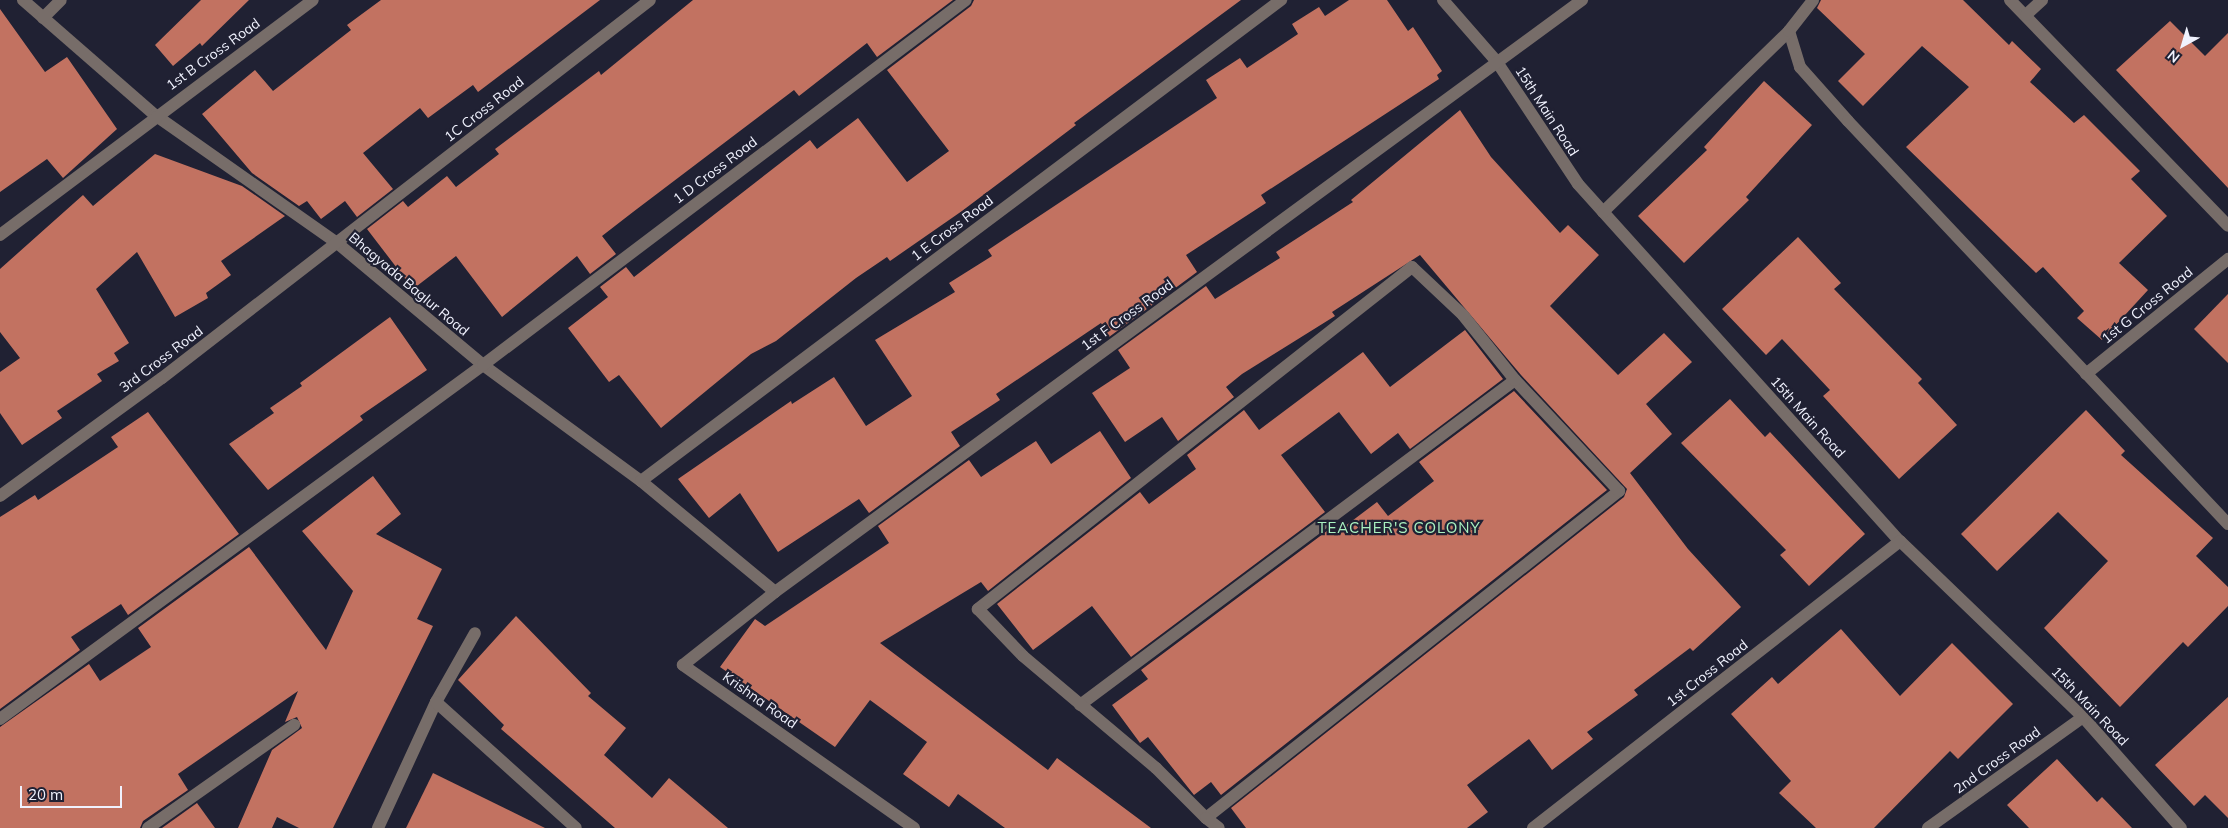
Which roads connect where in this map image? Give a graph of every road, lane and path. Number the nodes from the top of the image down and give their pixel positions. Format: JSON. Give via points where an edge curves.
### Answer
{"nodes":[{"id":1,"x":23,"y":0,"type":"edge"},
{"id":2,"x":61,"y":0,"type":"edge"},
{"id":3,"x":313,"y":0,"type":"edge"},
{"id":4,"x":650,"y":0,"type":"edge"},
{"id":5,"x":966,"y":0,"type":"edge"},
{"id":6,"x":1281,"y":0,"type":"edge"},
{"id":7,"x":1443,"y":0,"type":"edge"},
{"id":8,"x":1582,"y":0,"type":"edge"},
{"id":9,"x":1814,"y":0,"type":"edge"},
{"id":10,"x":2010,"y":0,"type":"edge"},
{"id":11,"x":2042,"y":0,"type":"edge"},
{"id":12,"x":2026,"y":15,"type":"junction"},
{"id":13,"x":43,"y":18,"type":"junction"},
{"id":14,"x":1789,"y":31,"type":"junction"},
{"id":15,"x":1497,"y":62,"type":"junction"},
{"id":16,"x":155,"y":116,"type":"junction"},
{"id":17,"x":1603,"y":212,"type":"junction"},
{"id":18,"x":2228,"y":226,"type":"edge"},
{"id":19,"x":0,"y":235,"type":"edge"},
{"id":20,"x":336,"y":242,"type":"junction"},
{"id":21,"x":2228,"y":259,"type":"edge"},
{"id":22,"x":483,"y":365,"type":"junction"},
{"id":23,"x":2086,"y":374,"type":"junction"},
{"id":24,"x":1515,"y":380,"type":"junction"},
{"id":25,"x":641,"y":481,"type":"junction"},
{"id":26,"x":0,"y":496,"type":"edge"},
{"id":27,"x":2228,"y":524,"type":"edge"},
{"id":28,"x":1900,"y":541,"type":"junction"},
{"id":29,"x":775,"y":592,"type":"junction"},
{"id":30,"x":475,"y":633,"type":"dead end"},
{"id":31,"x":436,"y":702,"type":"junction"},
{"id":32,"x":1080,"y":705,"type":"junction"},
{"id":33,"x":2084,"y":717,"type":"junction"},
{"id":34,"x":0,"y":719,"type":"edge"},
{"id":35,"x":294,"y":725,"type":"dead end"},
{"id":36,"x":1206,"y":818,"type":"junction"},
{"id":37,"x":148,"y":828,"type":"edge"},
{"id":38,"x":378,"y":828,"type":"edge"},
{"id":39,"x":576,"y":828,"type":"edge"},
{"id":40,"x":914,"y":828,"type":"edge"},
{"id":41,"x":1219,"y":828,"type":"edge"},
{"id":42,"x":1534,"y":828,"type":"edge"},
{"id":43,"x":1928,"y":828,"type":"edge"},
{"id":44,"x":2181,"y":828,"type":"edge"}],
"edges":[{"from":1,"to":13,"type":"street","name":"Bhagyada Baglur Road"},
{"from":2,"to":13,"type":"street"},
{"from":3,"to":16,"type":"street","name":"1st B Cross Road"},
{"from":4,"to":20,"type":"street","name":"1C Cross Road"},
{"from":5,"to":22,"type":"street","name":"1 D Cross Road"},
{"from":6,"to":25,"type":"street","name":"1 E Cross Road"},
{"from":7,"to":15,"type":"street","name":"15th Main Road"},
{"from":8,"to":15,"type":"street","name":"1st F Cross Road"},
{"from":9,"to":14,"type":"street"},
{"from":10,"to":12,"type":"street"},
{"from":11,"to":12,"type":"street"},
{"from":12,"to":18,"type":"street"},
{"from":13,"to":16,"type":"street","name":"Bhagyada Baglur Road"},
{"from":14,"to":17,"type":"street"},
{"from":14,"to":23,"type":"street","via":[[1800,67]]},
{"from":15,"to":17,"type":"street","name":"15th Main Road","via":[[1578,184]]},
{"from":15,"to":29,"type":"street","name":"1st F Cross Road"},
{"from":16,"to":19,"type":"street","name":"1st B Cross Road"},
{"from":16,"to":20,"type":"street","name":"Bhagyada Baglur Road"},
{"from":17,"to":28,"type":"street","name":"15th Main Road"},
{"from":20,"to":22,"type":"street","name":"Bhagyada Baglur Road"},
{"from":20,"to":26,"type":"street","name":"3rd Cross Road","via":[[162,378]]},
{"from":21,"to":23,"type":"street","name":"1st G Cross Road"},
{"from":22,"to":25,"type":"street","name":"Bhagyada Baglur Road"},
{"from":22,"to":34,"type":"street","name":"1 D Cross Road"},
{"from":23,"to":27,"type":"street"},
{"from":24,"to":32,"type":"street"},
{"from":24,"to":32,"type":"street","via":[[1463,315],[1412,267],[978,609],[1023,656]]},
{"from":24,"to":36,"type":"street","via":[[1619,491]]},
{"from":25,"to":29,"type":"street","name":"Bhagyada Baglur Road"},
{"from":28,"to":33,"type":"street","name":"15th Main Road"},
{"from":28,"to":42,"type":"street","name":"1st Cross Road"},
{"from":29,"to":40,"type":"street","name":"Krishna Road","via":[[684,665]]},
{"from":30,"to":31,"type":"street"},
{"from":31,"to":38,"type":"street"},
{"from":31,"to":39,"type":"street"},
{"from":32,"to":36,"type":"street","via":[[1156,768]]},
{"from":33,"to":43,"type":"street","name":"2nd Cross Road"},
{"from":33,"to":44,"type":"street","name":"15th Main Road"},
{"from":35,"to":37,"type":"street"},
{"from":36,"to":41,"type":"street"}]}
